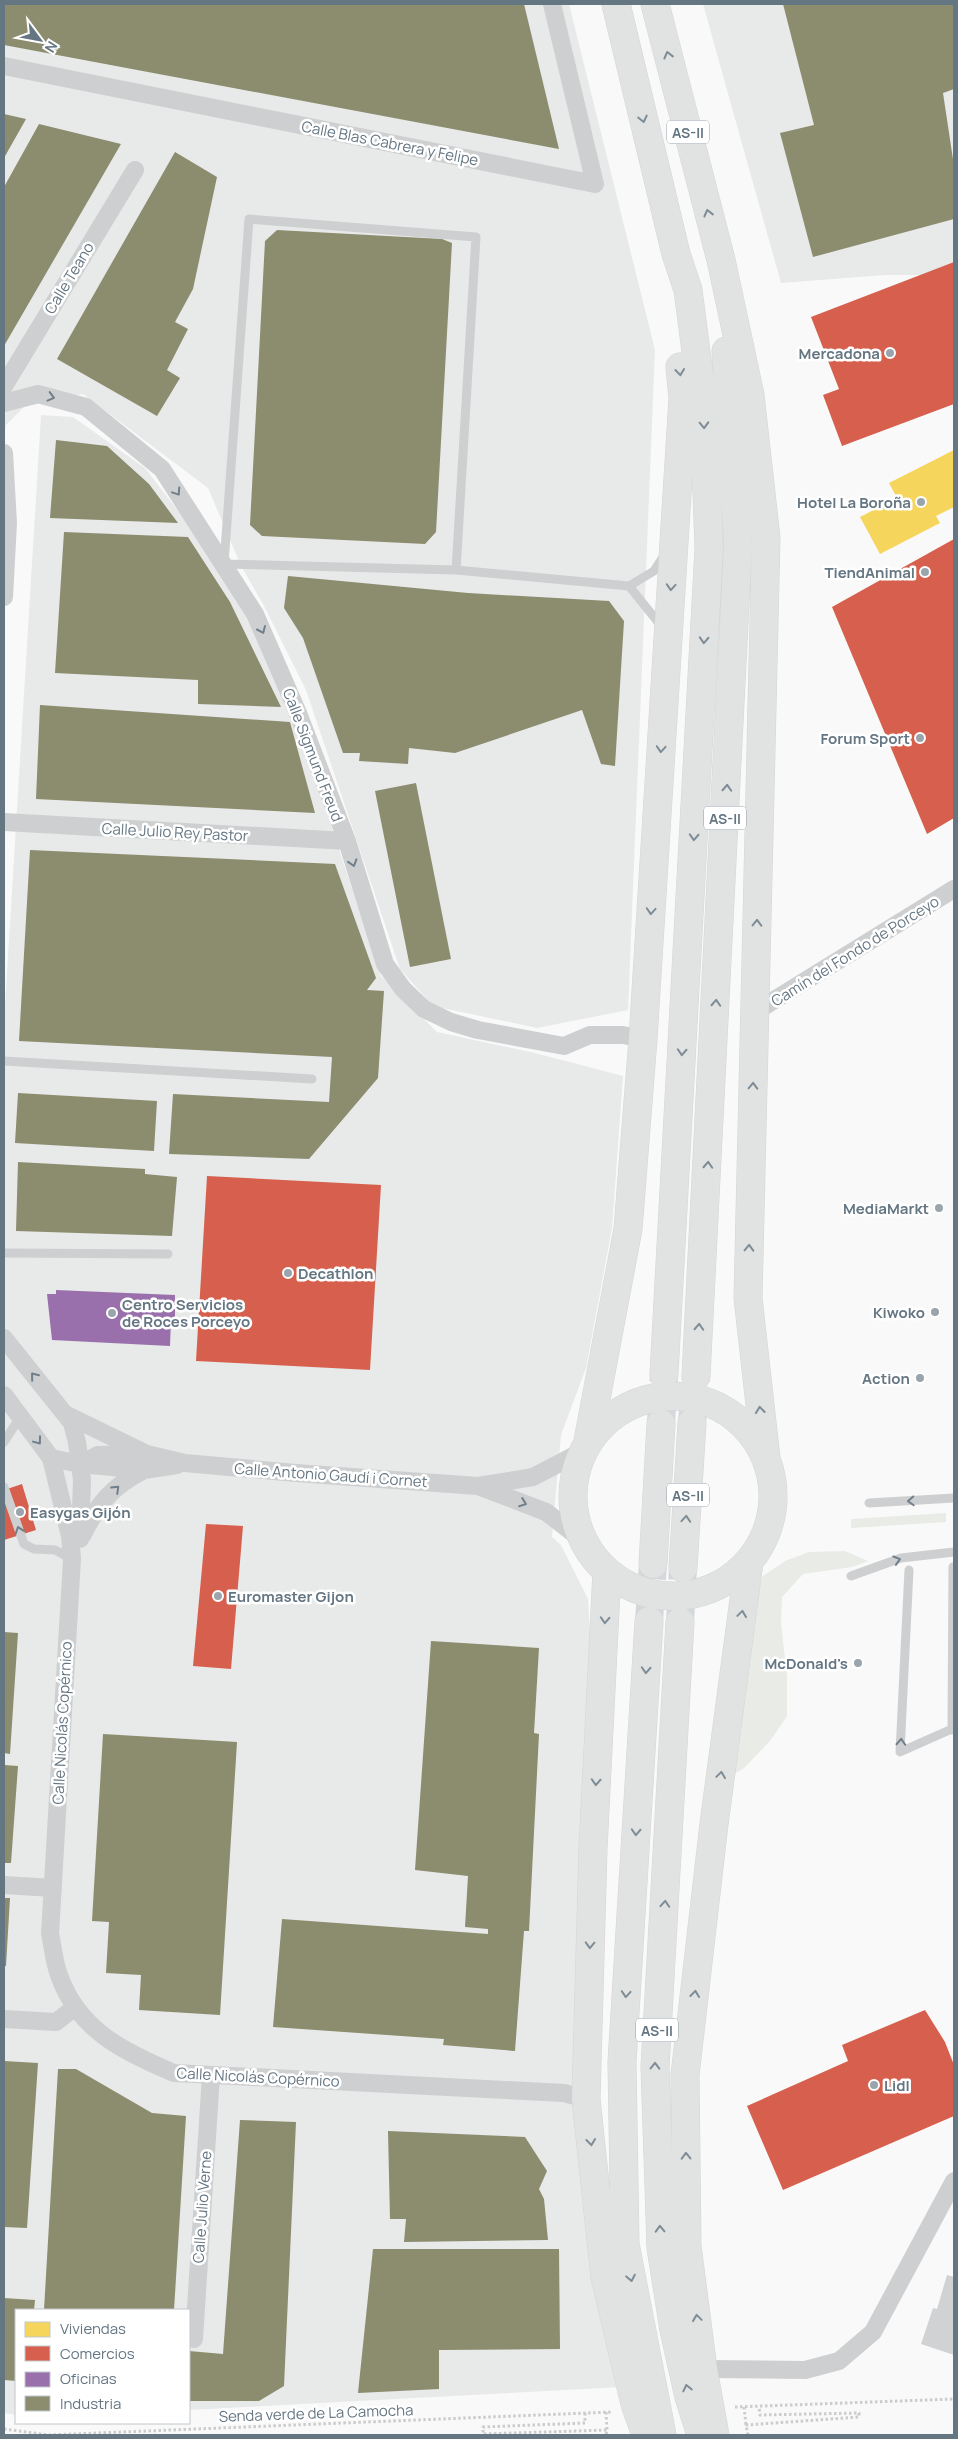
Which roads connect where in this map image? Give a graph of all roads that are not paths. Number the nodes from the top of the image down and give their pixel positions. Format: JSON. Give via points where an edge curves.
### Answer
{"nodes":[{"id":1,"x":552,"y":4,"type":"edge"},
{"id":2,"x":616,"y":4,"type":"edge"},
{"id":3,"x":655,"y":4,"type":"edge"},
{"id":4,"x":4,"y":66,"type":"edge"},
{"id":5,"x":134,"y":170,"type":"dead end"},
{"id":6,"x":676,"y":254,"type":"junction"},
{"id":7,"x":721,"y":260,"type":"junction"},
{"id":8,"x":4,"y":386,"type":"edge"},
{"id":9,"x":4,"y":403,"type":"edge"},
{"id":10,"x":4,"y":453,"type":"edge"},
{"id":11,"x":674,"y":539,"type":"junction"},
{"id":12,"x":224,"y":564,"type":"junction"},
{"id":13,"x":456,"y":570,"type":"junction"},
{"id":14,"x":629,"y":586,"type":"junction"},
{"id":15,"x":4,"y":596,"type":"edge"},
{"id":16,"x":668,"y":635,"type":"junction"},
{"id":17,"x":4,"y":822,"type":"edge"},
{"id":18,"x":347,"y":841,"type":"junction"},
{"id":19,"x":954,"y":889,"type":"edge"},
{"id":20,"x":755,"y":1012,"type":"junction"},
{"id":21,"x":643,"y":1038,"type":"junction"},
{"id":22,"x":4,"y":1061,"type":"edge"},
{"id":23,"x":312,"y":1079,"type":"dead end"},
{"id":24,"x":4,"y":1253,"type":"edge"},
{"id":25,"x":168,"y":1254,"type":"dead end"},
{"id":26,"x":4,"y":1338,"type":"edge"},
{"id":27,"x":664,"y":1374,"type":"tunnel mouth"},
{"id":28,"x":696,"y":1376,"type":"tunnel mouth"},
{"id":29,"x":4,"y":1395,"type":"edge"},
{"id":30,"x":65,"y":1414,"type":"junction"},
{"id":31,"x":20,"y":1417,"type":"junction"},
{"id":32,"x":692,"y":1423,"type":"tunnel mouth"},
{"id":33,"x":661,"y":1424,"type":"tunnel mouth"},
{"id":34,"x":4,"y":1442,"type":"edge"},
{"id":35,"x":584,"y":1446,"type":"junction"},
{"id":36,"x":52,"y":1458,"type":"junction"},
{"id":37,"x":766,"y":1458,"type":"junction"},
{"id":38,"x":146,"y":1462,"type":"junction"},
{"id":39,"x":80,"y":1464,"type":"junction"},
{"id":40,"x":59,"y":1483,"type":"junction"},
{"id":41,"x":478,"y":1486,"type":"junction"},
{"id":42,"x":4,"y":1487,"type":"edge"},
{"id":43,"x":954,"y":1498,"type":"edge"},
{"id":44,"x":868,"y":1503,"type":"dead end"},
{"id":45,"x":80,"y":1539,"type":"junction"},
{"id":46,"x":581,"y":1539,"type":"junction"},
{"id":47,"x":954,"y":1552,"type":"edge"},
{"id":48,"x":72,"y":1559,"type":"junction"},
{"id":49,"x":749,"y":1562,"type":"junction"},
{"id":50,"x":652,"y":1564,"type":"tunnel mouth"},
{"id":51,"x":953,"y":1567,"type":"edge"},
{"id":52,"x":683,"y":1568,"type":"tunnel mouth"},
{"id":53,"x":909,"y":1570,"type":"dead end"},
{"id":54,"x":607,"y":1571,"type":"junction"},
{"id":55,"x":851,"y":1576,"type":"dead end"},
{"id":56,"x":649,"y":1621,"type":"tunnel mouth"},
{"id":57,"x":680,"y":1622,"type":"tunnel mouth"},
{"id":58,"x":953,"y":1666,"type":"edge"},
{"id":59,"x":953,"y":1729,"type":"edge"},
{"id":60,"x":4,"y":1884,"type":"edge"},
{"id":61,"x":53,"y":1888,"type":"junction"},
{"id":62,"x":74,"y":2008,"type":"junction"},
{"id":63,"x":4,"y":2019,"type":"edge"},
{"id":64,"x":211,"y":2075,"type":"junction"},
{"id":65,"x":586,"y":2099,"type":"junction"},
{"id":66,"x":954,"y":2181,"type":"edge"},
{"id":67,"x":194,"y":2338,"type":"dead end"},
{"id":68,"x":703,"y":2369,"type":"junction"},
{"id":69,"x":646,"y":2435,"type":"edge"},
{"id":70,"x":662,"y":2435,"type":"edge"},
{"id":71,"x":701,"y":2435,"type":"edge"},
{"id":72,"x":715,"y":2435,"type":"edge"}],
"edges":[{"from":1,"to":4,"type":"street","name":"Calle Blas Cabrera y Felipe","via":[[595,184]]},
{"from":2,"to":6,"type":"highway","number":"AS-II","one_way":true},
{"from":7,"to":3,"type":"highway","number":"AS-II","one_way":true},
{"from":5,"to":8,"type":"street","name":"Calle Teano"},
{"from":6,"to":11,"type":"highway","one_way":true,"via":[[675,323],[683,398]]},
{"from":6,"to":27,"type":"highway","number":"AS-II","one_way":true,"via":[[688,290],[704,413],[709,548]]},
{"from":20,"to":7,"type":"highway","one_way":true,"via":[[766,538],[750,396]]},
{"from":28,"to":7,"type":"highway","number":"AS-II","one_way":true,"via":[[738,544]]},
{"from":9,"to":12,"type":"street","name":"Calle Sigmund Freud","one_way":true,"via":[[38,394],[86,407],[162,469]]},
{"from":10,"to":15,"type":"street","via":[[8,522]]},
{"from":11,"to":14,"type":"lane","via":[[654,571]]},
{"from":11,"to":16,"type":"highway","one_way":true},
{"from":12,"to":13,"type":"lane"},
{"from":12,"to":13,"type":"lane","via":[[249,219],[476,236]]},
{"from":12,"to":18,"type":"street","name":"Calle Sigmund Freud","one_way":true,"via":[[255,614],[298,712]]},
{"from":13,"to":14,"type":"lane"},
{"from":14,"to":16,"type":"lane"},
{"from":16,"to":21,"type":"highway","one_way":true},
{"from":17,"to":18,"type":"street","name":"Calle Julio Rey Pastor"},
{"from":18,"to":21,"type":"street","name":"Calle Sigmund Freud","one_way":true,"via":[[385,964],[403,989],[424,1008],[451,1022],[478,1030],[564,1046],[590,1035]]},
{"from":19,"to":20,"type":"street","name":"Camín del Fondo de Porceyo"},
{"from":37,"to":20,"type":"highway","one_way":true,"via":[[748,1298]]},
{"from":21,"to":35,"type":"highway","via":[[628,1229]]},
{"from":22,"to":23,"type":"lane"},
{"from":24,"to":25,"type":"lane"},
{"from":30,"to":26,"type":"street","one_way":true},
{"from":29,"to":31,"type":"street"},
{"from":30,"to":38,"type":"street"},
{"from":30,"to":39,"type":"street","via":[[72,1423],[78,1442]]},
{"from":31,"to":34,"type":"lane"},
{"from":31,"to":36,"type":"street","one_way":true},
{"from":52,"to":32,"type":"highway","number":"AS-II","one_way":true},
{"from":33,"to":50,"type":"highway","number":"AS-II"},
{"from":35,"to":37,"type":"highway","via":[[613,1415],[634,1403],[660,1395],[680,1394],[699,1398],[727,1413],[746,1428]]},
{"from":35,"to":41,"type":"street","name":"Calle Antonio Gaudí i Cornet","via":[[533,1477]]},
{"from":35,"to":46,"type":"highway","via":[[574,1485],[572,1509]]},
{"from":36,"to":39,"type":"street","name":"Calle Antonio Gaudí i Cornet"},
{"from":36,"to":40,"type":"street"},
{"from":37,"to":49,"type":"highway","via":[[773,1477],[773,1513],[765,1537]]},
{"from":38,"to":39,"type":"street","name":"Calle Antonio Gaudí i Cornet"},
{"from":38,"to":41,"type":"street","name":"Calle Antonio Gaudí i Cornet"},
{"from":45,"to":38,"type":"street","name":"Calle Nicolás Copérnico","one_way":true,"via":[[96,1508]]},
{"from":39,"to":40,"type":"street"},
{"from":39,"to":45,"type":"street","name":"Calle Nicolás Copérnico"},
{"from":40,"to":48,"type":"street","name":"Calle Nicolás Copérnico"},
{"from":41,"to":46,"type":"street","name":"Calle Antonio Gaudí i Cornet","one_way":true,"via":[[546,1512]]},
{"from":48,"to":42,"type":"lane","one_way":true,"via":[[55,1550],[34,1549],[24,1544]]},
{"from":43,"to":44,"type":"lane","one_way":true},
{"from":45,"to":48,"type":"street","name":"Calle Nicolás Copérnico"},
{"from":46,"to":54,"type":"highway"},
{"from":55,"to":47,"type":"lane","one_way":true,"via":[[901,1558]]},
{"from":48,"to":61,"type":"street","name":"Calle Nicolás Copérnico"},
{"from":49,"to":54,"type":"highway","via":[[730,1579],[709,1590],[674,1596],[642,1591]]},
{"from":68,"to":49,"type":"highway","one_way":true,"via":[[687,2246],[685,2075]]},
{"from":51,"to":58,"type":"lane"},
{"from":59,"to":53,"type":"lane","one_way":true,"via":[[900,1752]]},
{"from":54,"to":65,"type":"highway","one_way":true,"via":[[593,1849]]},
{"from":56,"to":70,"type":"highway","number":"AS-II","one_way":true,"via":[[622,2062],[625,2244]]},
{"from":71,"to":57,"type":"highway","number":"AS-II","one_way":true,"via":[[674,2330],[661,2248],[654,2066]]},
{"from":58,"to":59,"type":"lane"},
{"from":60,"to":61,"type":"street"},
{"from":61,"to":62,"type":"street","name":"Calle Nicolás Copérnico","via":[[50,1934],[59,1974]]},
{"from":62,"to":63,"type":"street","via":[[56,2022]]},
{"from":62,"to":64,"type":"street","name":"Calle Nicolás Copérnico","via":[[105,2038],[141,2059],[174,2073]]},
{"from":64,"to":65,"type":"street","name":"Calle Nicolás Copérnico","via":[[564,2093]]},
{"from":64,"to":67,"type":"street","name":"Calle Julio Verne"},
{"from":65,"to":69,"type":"highway","one_way":true,"via":[[605,2277]]},
{"from":66,"to":68,"type":"street","via":[[873,2332],[839,2361],[805,2370]]},
{"from":68,"to":72,"type":"highway"}]}
